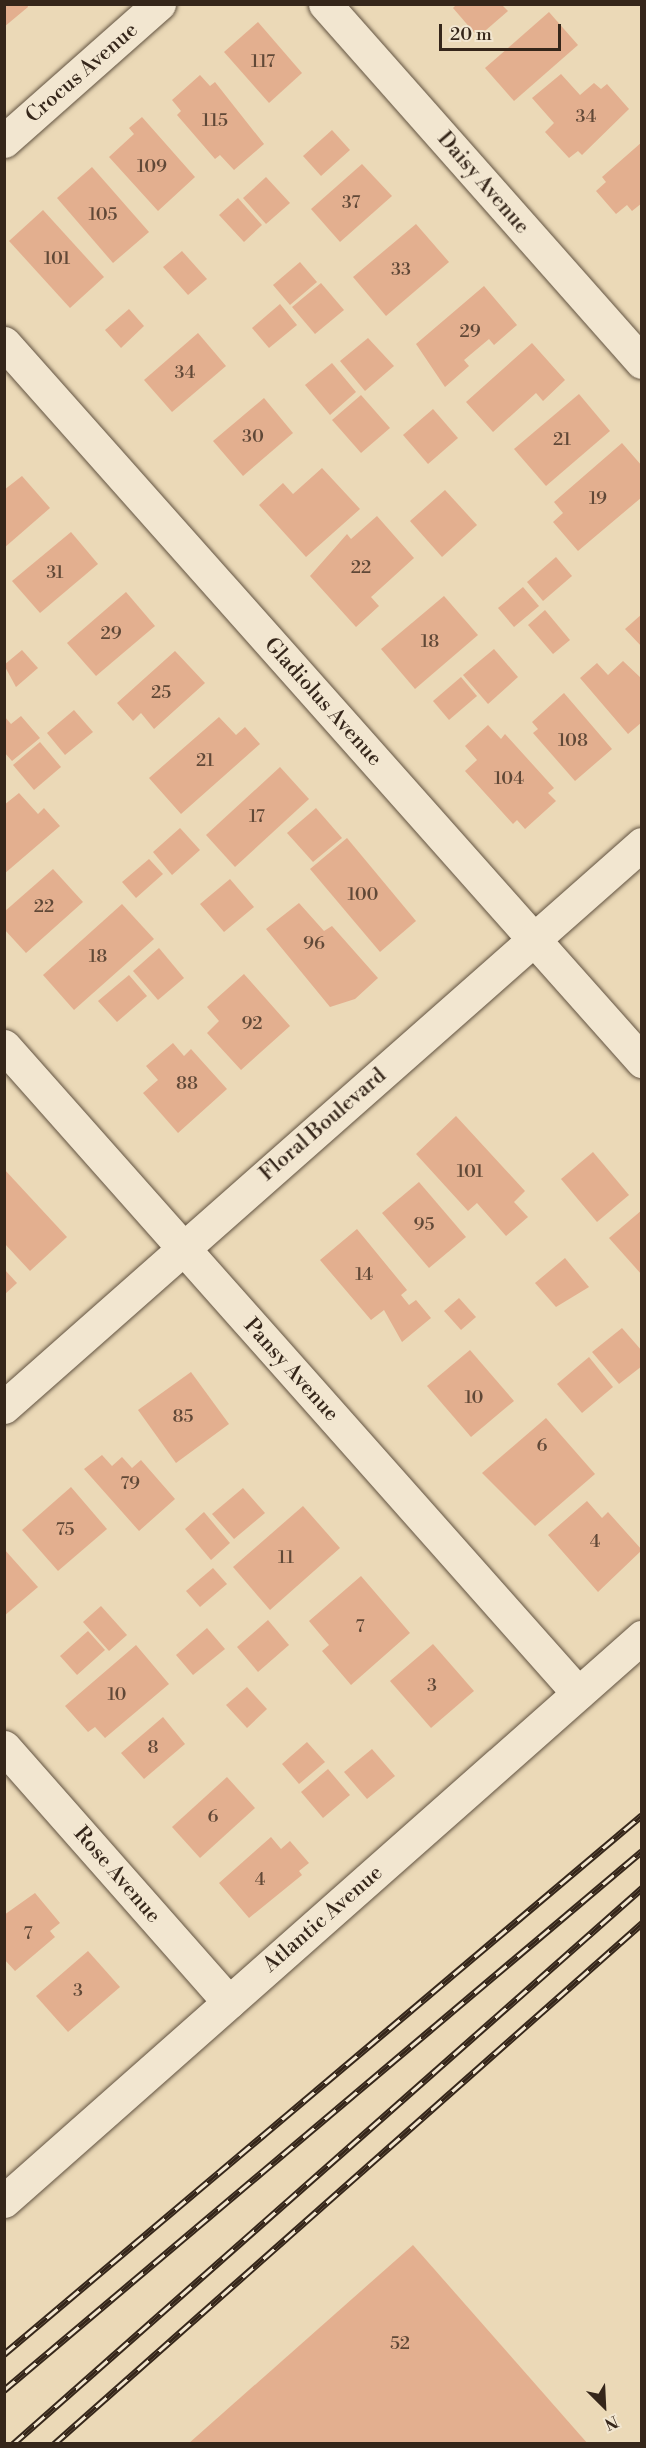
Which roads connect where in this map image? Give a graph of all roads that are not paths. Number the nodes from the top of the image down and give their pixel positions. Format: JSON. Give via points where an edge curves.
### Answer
{"nodes":[{"id":1,"x":159,"y":4,"type":"edge"},
{"id":2,"x":325,"y":4,"type":"edge"},
{"id":3,"x":4,"y":141,"type":"edge"},
{"id":4,"x":4,"y":343,"type":"edge"},
{"id":5,"x":642,"y":363,"type":"edge"},
{"id":6,"x":642,"y":844,"type":"edge"},
{"id":7,"x":534,"y":939,"type":"junction"},
{"id":8,"x":4,"y":1046,"type":"edge"},
{"id":9,"x":642,"y":1061,"type":"edge"},
{"id":10,"x":183,"y":1249,"type":"junction"},
{"id":11,"x":4,"y":1407,"type":"edge"},
{"id":12,"x":642,"y":1637,"type":"edge"},
{"id":13,"x":578,"y":1693,"type":"junction"},
{"id":14,"x":4,"y":1747,"type":"edge"},
{"id":15,"x":229,"y":2002,"type":"junction"},
{"id":16,"x":4,"y":2201,"type":"edge"}],
"edges":[{"from":1,"to":3,"type":"street","name":"Crocus Avenue"},
{"from":2,"to":5,"type":"street","name":"Daisy Avenue"},
{"from":4,"to":7,"type":"street","name":"Gladiolus Avenue"},
{"from":6,"to":7,"type":"street","name":"Floral Boulevard"},
{"from":7,"to":9,"type":"street","name":"Gladiolus Avenue"},
{"from":7,"to":10,"type":"street","name":"Floral Boulevard"},
{"from":8,"to":10,"type":"street","name":"Pansy Avenue"},
{"from":10,"to":11,"type":"street","name":"Floral Boulevard"},
{"from":10,"to":13,"type":"street","name":"Pansy Avenue"},
{"from":12,"to":13,"type":"street","name":"Atlantic Avenue"},
{"from":13,"to":15,"type":"street","name":"Atlantic Avenue"},
{"from":14,"to":15,"type":"street","name":"Rose Avenue"},
{"from":15,"to":16,"type":"street","name":"Atlantic Avenue"}]}
